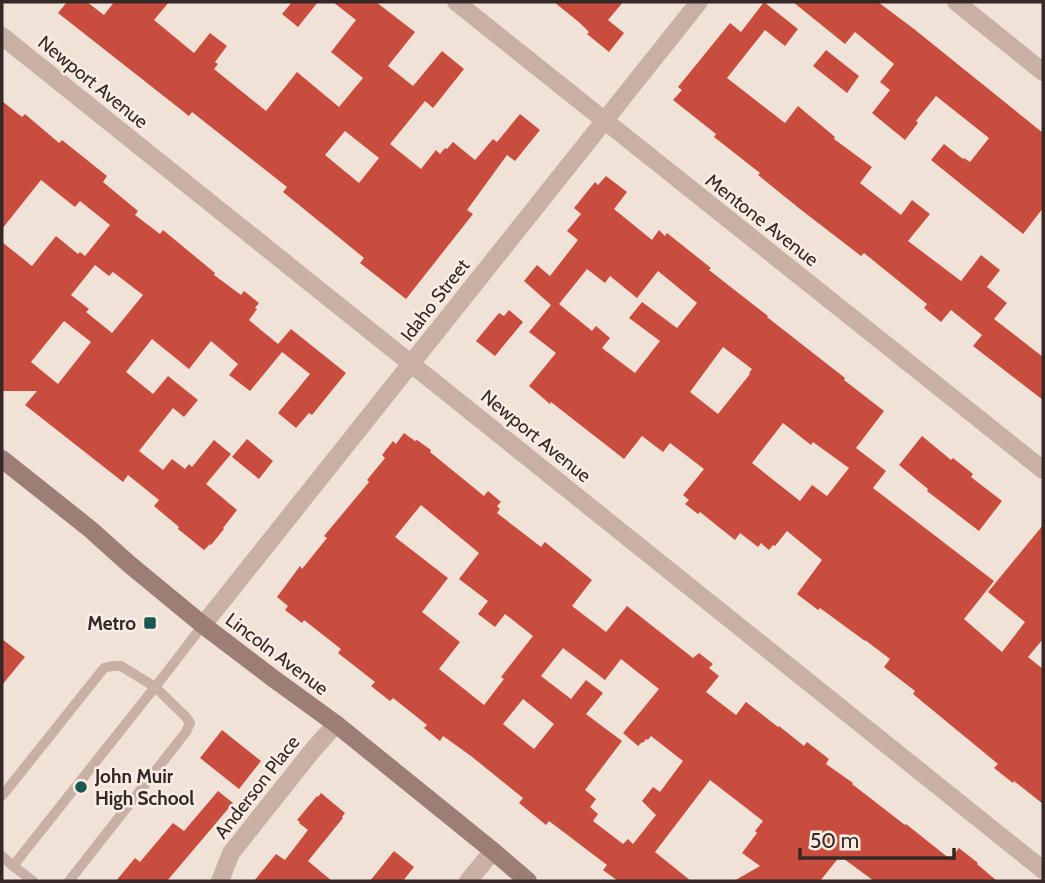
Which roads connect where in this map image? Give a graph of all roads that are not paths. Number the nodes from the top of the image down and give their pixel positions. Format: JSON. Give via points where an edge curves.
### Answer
{"nodes":[{"id":1,"x":456,"y":2,"type":"edge"},
{"id":2,"x":699,"y":2,"type":"edge"},
{"id":3,"x":956,"y":2,"type":"edge"},
{"id":4,"x":2,"y":36,"type":"edge"},
{"id":5,"x":1043,"y":72,"type":"edge"},
{"id":6,"x":604,"y":121,"type":"junction"},
{"id":7,"x":411,"y":364,"type":"junction"},
{"id":8,"x":2,"y":459,"type":"edge"},
{"id":9,"x":1043,"y":470,"type":"edge"},
{"id":10,"x":203,"y":625,"type":"junction"},
{"id":11,"x":155,"y":687,"type":"junction"},
{"id":12,"x":336,"y":724,"type":"junction"},
{"id":13,"x":2,"y":796,"type":"edge"},
{"id":14,"x":493,"y":851,"type":"junction"},
{"id":15,"x":2,"y":856,"type":"edge"},
{"id":16,"x":13,"y":866,"type":"junction"},
{"id":17,"x":1043,"y":870,"type":"edge"},
{"id":18,"x":33,"y":881,"type":"edge"},
{"id":19,"x":69,"y":881,"type":"edge"},
{"id":20,"x":220,"y":881,"type":"edge"},
{"id":21,"x":468,"y":881,"type":"edge"},
{"id":22,"x":528,"y":881,"type":"edge"}],
"edges":[{"from":1,"to":6,"type":"street","name":"Mentone Avenue"},
{"from":2,"to":6,"type":"street","name":"Idaho Street"},
{"from":3,"to":5,"type":"street"},
{"from":4,"to":7,"type":"street","name":"Newport Avenue"},
{"from":6,"to":7,"type":"street","name":"Idaho Street"},
{"from":6,"to":9,"type":"street","name":"Mentone Avenue"},
{"from":7,"to":10,"type":"street","name":"Idaho Street"},
{"from":7,"to":17,"type":"street","name":"Newport Avenue"},
{"from":8,"to":10,"type":"main road","name":"Lincoln Avenue"},
{"from":10,"to":11,"type":"lane"},
{"from":10,"to":12,"type":"main road","name":"Lincoln Avenue"},
{"from":11,"to":13,"type":"lane","via":[[121,667],[104,668]]},
{"from":11,"to":16,"type":"lane"},
{"from":11,"to":19,"type":"lane","via":[[190,723]]},
{"from":12,"to":14,"type":"main road","name":"Lincoln Avenue"},
{"from":12,"to":20,"type":"street","name":"Anderson Place","via":[[231,853]]},
{"from":14,"to":21,"type":"street"},
{"from":14,"to":22,"type":"main road","name":"Lincoln Avenue"},
{"from":15,"to":16,"type":"lane"},
{"from":16,"to":18,"type":"lane"}]}
